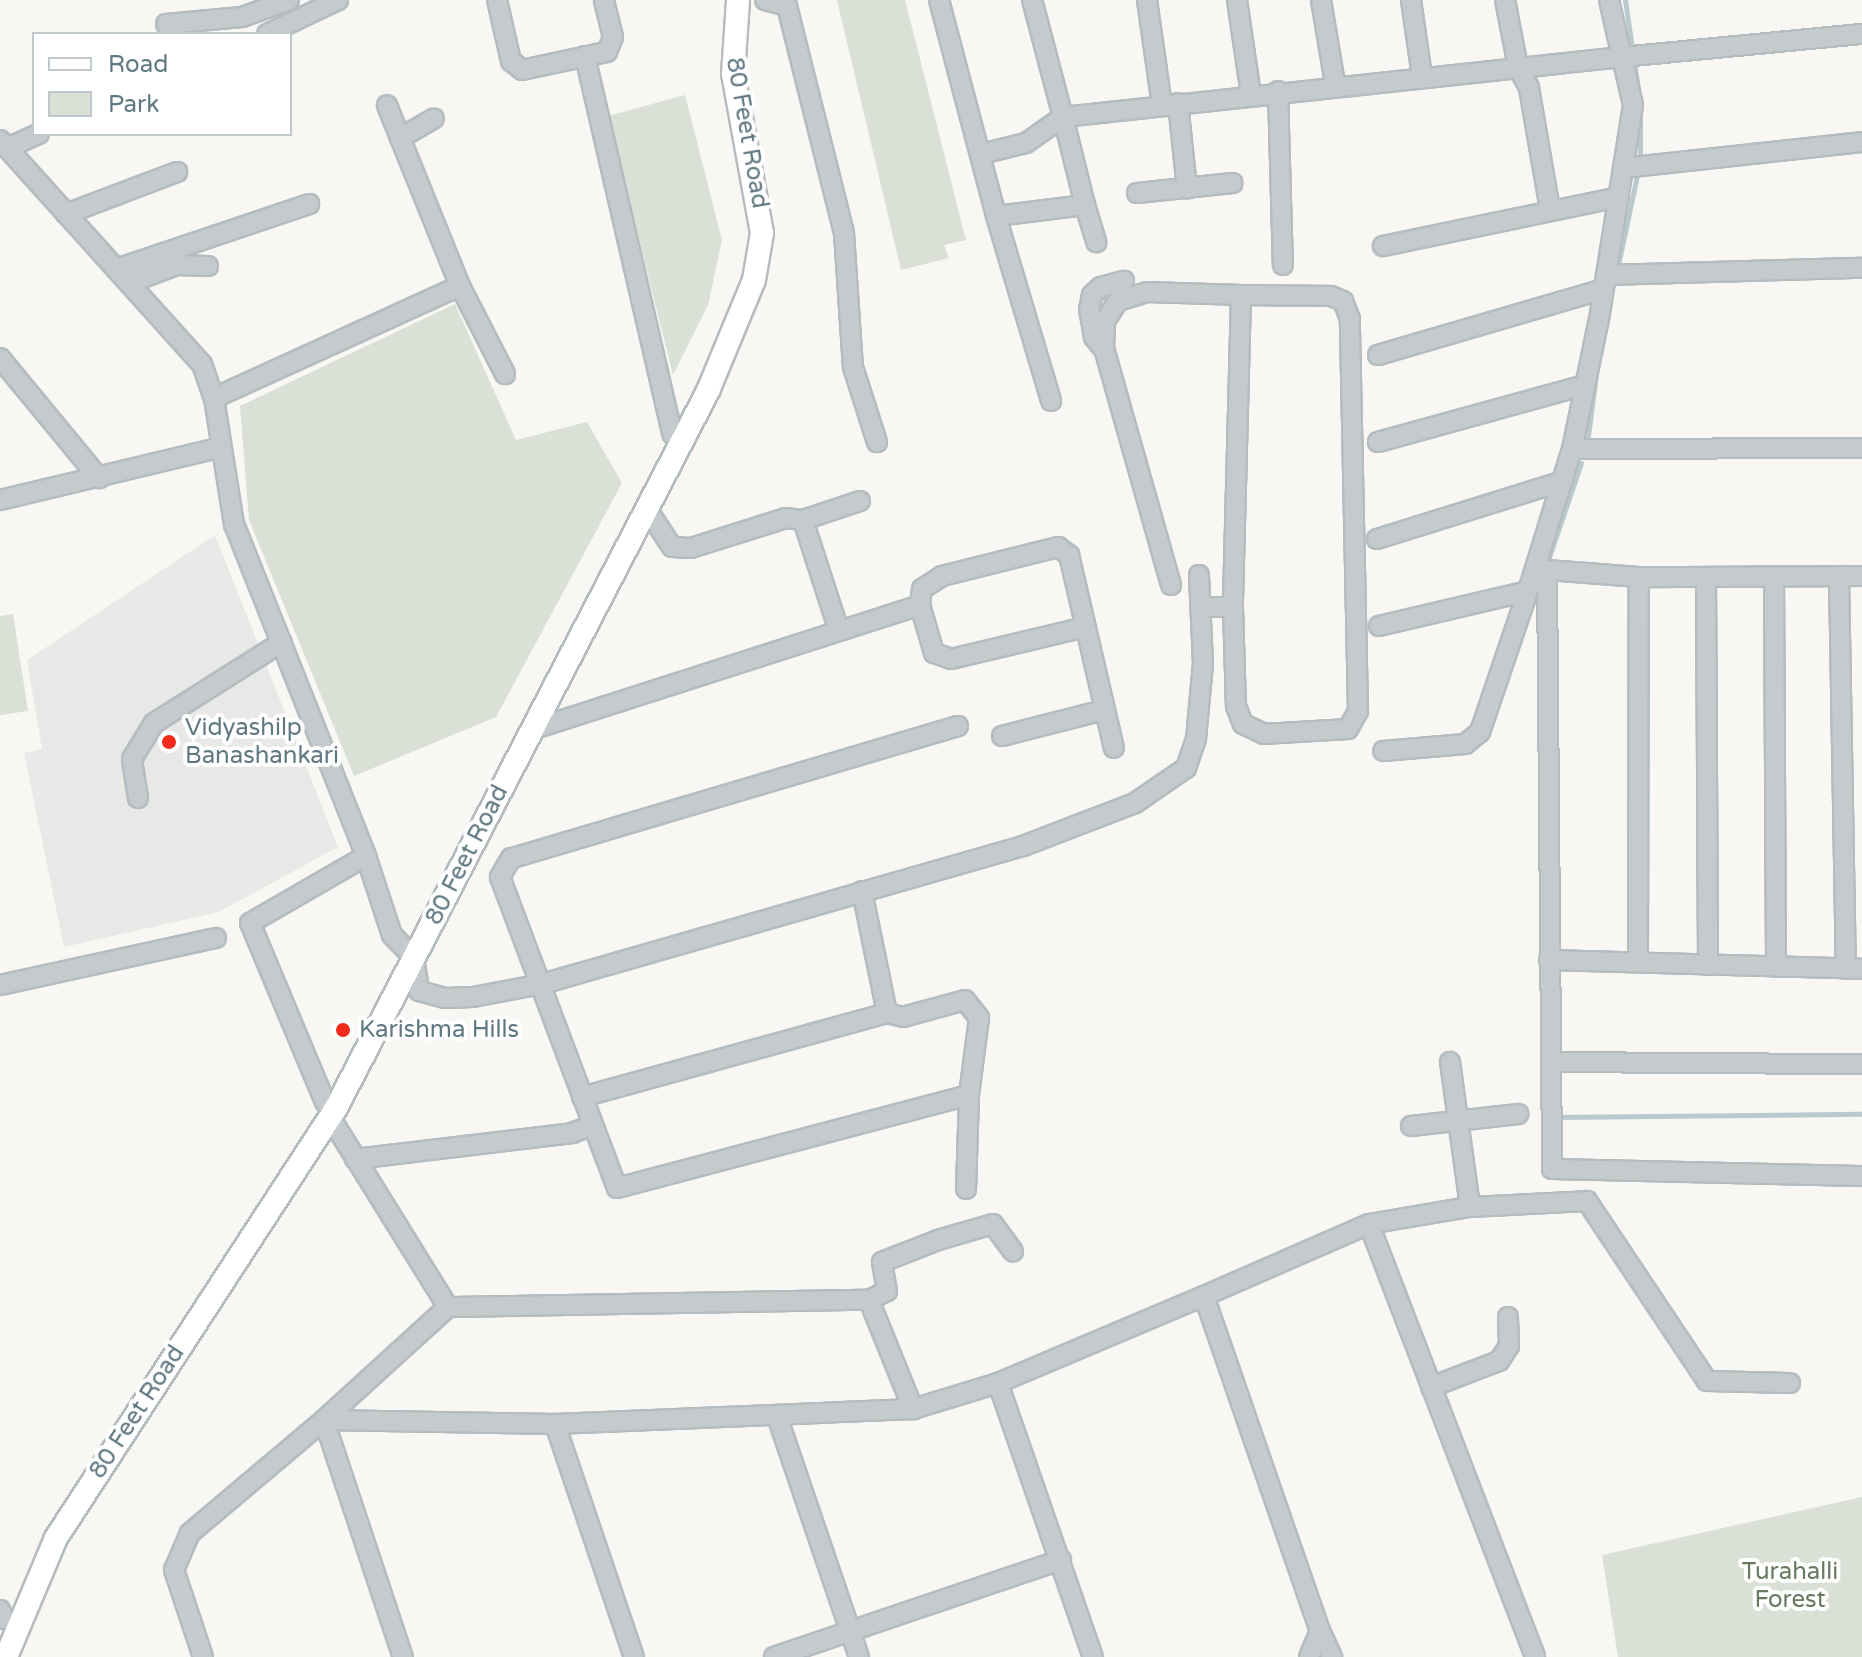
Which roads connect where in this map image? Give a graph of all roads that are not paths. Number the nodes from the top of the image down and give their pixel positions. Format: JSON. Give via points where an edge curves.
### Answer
{"nodes":[{"id":1,"x":289,"y":0,"type":"edge"},
{"id":2,"x":338,"y":0,"type":"edge"},
{"id":3,"x":497,"y":0,"type":"edge"},
{"id":4,"x":604,"y":0,"type":"edge"},
{"id":5,"x":726,"y":0,"type":"edge"},
{"id":6,"x":738,"y":0,"type":"edge"},
{"id":7,"x":765,"y":0,"type":"edge"},
{"id":8,"x":939,"y":0,"type":"edge"},
{"id":9,"x":1032,"y":0,"type":"edge"},
{"id":10,"x":1147,"y":0,"type":"edge"},
{"id":11,"x":1237,"y":0,"type":"edge"},
{"id":12,"x":1321,"y":0,"type":"edge"},
{"id":13,"x":1411,"y":0,"type":"edge"},
{"id":14,"x":1505,"y":0,"type":"edge"},
{"id":15,"x":1609,"y":0,"type":"edge"},
{"id":16,"x":166,"y":24,"type":"dead end"},
{"id":17,"x":271,"y":32,"type":"edge"},
{"id":18,"x":1862,"y":34,"type":"edge"},
{"id":19,"x":585,"y":56,"type":"junction"},
{"id":20,"x":1622,"y":57,"type":"junction"},
{"id":21,"x":1518,"y":67,"type":"junction"},
{"id":22,"x":1422,"y":76,"type":"junction"},
{"id":23,"x":1335,"y":84,"type":"junction"},
{"id":24,"x":1278,"y":91,"type":"junction"},
{"id":25,"x":1251,"y":95,"type":"junction"},
{"id":26,"x":1170,"y":104,"type":"junction"},
{"id":27,"x":387,"y":105,"type":"dead end"},
{"id":28,"x":1063,"y":117,"type":"junction"},
{"id":29,"x":434,"y":118,"type":"dead end"},
{"id":30,"x":32,"y":136,"type":"edge"},
{"id":31,"x":400,"y":138,"type":"junction"},
{"id":32,"x":1862,"y":142,"type":"edge"},
{"id":33,"x":3,"y":144,"type":"edge"},
{"id":34,"x":981,"y":154,"type":"junction"},
{"id":35,"x":1623,"y":168,"type":"junction"},
{"id":36,"x":177,"y":172,"type":"dead end"},
{"id":37,"x":1232,"y":183,"type":"dead end"},
{"id":38,"x":1187,"y":189,"type":"junction"},
{"id":39,"x":1137,"y":193,"type":"dead end"},
{"id":40,"x":1619,"y":197,"type":"junction"},
{"id":41,"x":309,"y":204,"type":"dead end"},
{"id":42,"x":1085,"y":205,"type":"junction"},
{"id":43,"x":1550,"y":210,"type":"junction"},
{"id":44,"x":66,"y":214,"type":"junction"},
{"id":45,"x":996,"y":216,"type":"junction"},
{"id":46,"x":1096,"y":242,"type":"dead end"},
{"id":47,"x":1383,"y":246,"type":"dead end"},
{"id":48,"x":1283,"y":265,"type":"dead end"},
{"id":49,"x":208,"y":266,"type":"dead end"},
{"id":50,"x":1862,"y":268,"type":"edge"},
{"id":51,"x":123,"y":276,"type":"junction"},
{"id":52,"x":1611,"y":279,"type":"junction"},
{"id":53,"x":1124,"y":281,"type":"dead end"},
{"id":54,"x":460,"y":286,"type":"junction"},
{"id":55,"x":1241,"y":295,"type":"junction"},
{"id":56,"x":1104,"y":349,"type":"junction"},
{"id":57,"x":1378,"y":355,"type":"dead end"},
{"id":58,"x":0,"y":358,"type":"edge"},
{"id":59,"x":505,"y":374,"type":"dead end"},
{"id":60,"x":1585,"y":385,"type":"junction"},
{"id":61,"x":214,"y":398,"type":"junction"},
{"id":62,"x":1051,"y":401,"type":"dead end"},
{"id":63,"x":672,"y":434,"type":"junction"},
{"id":64,"x":877,"y":442,"type":"dead end"},
{"id":65,"x":1378,"y":442,"type":"dead end"},
{"id":66,"x":219,"y":448,"type":"junction"},
{"id":67,"x":1862,"y":448,"type":"edge"},
{"id":68,"x":1572,"y":449,"type":"junction"},
{"id":69,"x":99,"y":478,"type":"junction"},
{"id":70,"x":1563,"y":481,"type":"junction"},
{"id":71,"x":0,"y":500,"type":"edge"},
{"id":72,"x":860,"y":501,"type":"dead end"},
{"id":73,"x":647,"y":509,"type":"junction"},
{"id":74,"x":803,"y":520,"type":"junction"},
{"id":75,"x":1377,"y":539,"type":"dead end"},
{"id":76,"x":1199,"y":575,"type":"dead end"},
{"id":77,"x":1839,"y":576,"type":"junction"},
{"id":78,"x":1862,"y":576,"type":"edge"},
{"id":79,"x":1639,"y":577,"type":"junction"},
{"id":80,"x":1706,"y":577,"type":"junction"},
{"id":81,"x":1774,"y":578,"type":"junction"},
{"id":82,"x":1171,"y":585,"type":"dead end"},
{"id":83,"x":1528,"y":591,"type":"junction"},
{"id":84,"x":920,"y":605,"type":"junction"},
{"id":85,"x":1200,"y":607,"type":"junction"},
{"id":86,"x":1233,"y":607,"type":"junction"},
{"id":87,"x":1379,"y":626,"type":"dead end"},
{"id":88,"x":1085,"y":627,"type":"junction"},
{"id":89,"x":838,"y":628,"type":"junction"},
{"id":90,"x":282,"y":642,"type":"junction"},
{"id":91,"x":1104,"y":710,"type":"junction"},
{"id":92,"x":958,"y":726,"type":"dead end"},
{"id":93,"x":531,"y":730,"type":"junction"},
{"id":94,"x":1002,"y":736,"type":"dead end"},
{"id":95,"x":1114,"y":748,"type":"dead end"},
{"id":96,"x":1383,"y":751,"type":"dead end"},
{"id":97,"x":1862,"y":770,"type":"edge"},
{"id":98,"x":1842,"y":771,"type":"junction"},
{"id":99,"x":138,"y":798,"type":"dead end"},
{"id":100,"x":1853,"y":854,"type":"edge"},
{"id":101,"x":366,"y":856,"type":"junction"},
{"id":102,"x":862,"y":891,"type":"junction"},
{"id":103,"x":216,"y":938,"type":"dead end"},
{"id":104,"x":408,"y":953,"type":"junction"},
{"id":105,"x":1549,"y":960,"type":"junction"},
{"id":106,"x":1638,"y":962,"type":"junction"},
{"id":107,"x":1708,"y":965,"type":"junction"},
{"id":108,"x":1776,"y":967,"type":"junction"},
{"id":109,"x":1854,"y":969,"type":"edge"},
{"id":110,"x":542,"y":984,"type":"junction"},
{"id":111,"x":0,"y":985,"type":"edge"},
{"id":112,"x":887,"y":1013,"type":"junction"},
{"id":113,"x":1450,"y":1062,"type":"dead end"},
{"id":114,"x":1551,"y":1062,"type":"junction"},
{"id":115,"x":1862,"y":1064,"type":"edge"},
{"id":116,"x":969,"y":1095,"type":"junction"},
{"id":117,"x":582,"y":1097,"type":"junction"},
{"id":118,"x":328,"y":1109,"type":"junction"},
{"id":119,"x":1518,"y":1114,"type":"dead end"},
{"id":120,"x":1459,"y":1121,"type":"junction"},
{"id":121,"x":593,"y":1125,"type":"junction"},
{"id":122,"x":1411,"y":1126,"type":"dead end"},
{"id":123,"x":355,"y":1159,"type":"junction"},
{"id":124,"x":1862,"y":1176,"type":"edge"},
{"id":125,"x":966,"y":1189,"type":"dead end"},
{"id":126,"x":1470,"y":1207,"type":"junction"},
{"id":127,"x":1369,"y":1224,"type":"junction"},
{"id":128,"x":1013,"y":1252,"type":"dead end"},
{"id":129,"x":1204,"y":1296,"type":"junction"},
{"id":130,"x":869,"y":1300,"type":"junction"},
{"id":131,"x":448,"y":1307,"type":"junction"},
{"id":132,"x":1508,"y":1317,"type":"dead end"},
{"id":133,"x":998,"y":1383,"type":"junction"},
{"id":134,"x":1790,"y":1383,"type":"dead end"},
{"id":135,"x":1431,"y":1387,"type":"junction"},
{"id":136,"x":913,"y":1409,"type":"junction"},
{"id":137,"x":778,"y":1419,"type":"junction"},
{"id":138,"x":324,"y":1420,"type":"junction"},
{"id":139,"x":555,"y":1424,"type":"junction"},
{"id":140,"x":1061,"y":1560,"type":"junction"},
{"id":141,"x":1,"y":1620,"type":"edge"},
{"id":142,"x":849,"y":1628,"type":"junction"},
{"id":143,"x":1320,"y":1631,"type":"junction"},
{"id":144,"x":6,"y":1657,"type":"edge"},
{"id":145,"x":203,"y":1657,"type":"edge"},
{"id":146,"x":403,"y":1657,"type":"edge"},
{"id":147,"x":634,"y":1657,"type":"edge"},
{"id":148,"x":774,"y":1657,"type":"edge"},
{"id":149,"x":859,"y":1657,"type":"edge"},
{"id":150,"x":1093,"y":1657,"type":"edge"},
{"id":151,"x":1309,"y":1657,"type":"edge"},
{"id":152,"x":1332,"y":1657,"type":"edge"},
{"id":153,"x":1535,"y":1657,"type":"edge"}],
"edges":[{"from":1,"to":16,"type":"street","via":[[242,17]]},
{"from":2,"to":17,"type":"street"},
{"from":3,"to":19,"type":"street","via":[[515,67]]},
{"from":4,"to":19,"type":"street","via":[[611,46],[607,52]]},
{"from":5,"to":63,"type":"main road","name":"80 Feet Road","via":[[721,75],[749,205],[750,247],[737,290]]},
{"from":6,"to":73,"type":"main road","name":"80 Feet Road","via":[[731,54],[760,203],[759,264],[708,391]]},
{"from":7,"to":64,"type":"street","via":[[784,2],[791,21],[844,233],[853,367]]},
{"from":8,"to":34,"type":"street"},
{"from":9,"to":28,"type":"street"},
{"from":10,"to":26,"type":"street"},
{"from":11,"to":25,"type":"street"},
{"from":12,"to":23,"type":"street"},
{"from":13,"to":22,"type":"street"},
{"from":14,"to":21,"type":"street"},
{"from":15,"to":20,"type":"street"},
{"from":18,"to":20,"type":"street"},
{"from":19,"to":63,"type":"street"},
{"from":20,"to":21,"type":"street"},
{"from":20,"to":35,"type":"street","via":[[1633,105]]},
{"from":21,"to":22,"type":"street"},
{"from":21,"to":43,"type":"street","via":[[1529,88]]},
{"from":22,"to":23,"type":"street"},
{"from":23,"to":24,"type":"street"},
{"from":24,"to":25,"type":"street"},
{"from":24,"to":48,"type":"street"},
{"from":25,"to":26,"type":"street"},
{"from":26,"to":28,"type":"street"},
{"from":26,"to":38,"type":"street"},
{"from":27,"to":31,"type":"street"},
{"from":28,"to":34,"type":"street","via":[[1026,143]]},
{"from":28,"to":42,"type":"street"},
{"from":29,"to":31,"type":"street"},
{"from":30,"to":33,"type":"street"},
{"from":31,"to":54,"type":"street"},
{"from":32,"to":35,"type":"street"},
{"from":33,"to":44,"type":"street"},
{"from":34,"to":45,"type":"street"},
{"from":35,"to":40,"type":"street"},
{"from":36,"to":44,"type":"street"},
{"from":37,"to":38,"type":"street"},
{"from":38,"to":39,"type":"street"},
{"from":40,"to":43,"type":"street"},
{"from":40,"to":52,"type":"street"},
{"from":41,"to":51,"type":"street"},
{"from":42,"to":45,"type":"street"},
{"from":42,"to":46,"type":"street"},
{"from":43,"to":47,"type":"street"},
{"from":44,"to":51,"type":"street"},
{"from":45,"to":62,"type":"street"},
{"from":49,"to":51,"type":"street","via":[[177,265]]},
{"from":50,"to":52,"type":"street"},
{"from":51,"to":61,"type":"street","via":[[202,364]]},
{"from":52,"to":57,"type":"street"},
{"from":52,"to":60,"type":"street"},
{"from":53,"to":56,"type":"street","via":[[1092,295],[1094,337]]},
{"from":54,"to":59,"type":"street"},
{"from":54,"to":61,"type":"street"},
{"from":55,"to":56,"type":"street","via":[[1148,292],[1118,301],[1105,321]]},
{"from":55,"to":86,"type":"street"},
{"from":55,"to":86,"type":"street","via":[[1331,296],[1343,301],[1350,319],[1358,711],[1348,729],[1264,734],[1243,724],[1236,706]]},
{"from":56,"to":82,"type":"street"},
{"from":58,"to":69,"type":"street"},
{"from":60,"to":65,"type":"street"},
{"from":60,"to":68,"type":"street"},
{"from":61,"to":66,"type":"street"},
{"from":63,"to":104,"type":"main road","name":"80 Feet Road"},
{"from":66,"to":69,"type":"street"},
{"from":66,"to":90,"type":"street","via":[[234,524]]},
{"from":67,"to":68,"type":"street"},
{"from":68,"to":70,"type":"street"},
{"from":69,"to":71,"type":"street"},
{"from":70,"to":75,"type":"street"},
{"from":70,"to":83,"type":"street"},
{"from":72,"to":74,"type":"street"},
{"from":73,"to":74,"type":"street","via":[[672,547],[691,548],[786,518]]},
{"from":73,"to":93,"type":"main road","name":"80 Feet Road"},
{"from":74,"to":89,"type":"street"},
{"from":76,"to":85,"type":"street"},
{"from":77,"to":78,"type":"street"},
{"from":77,"to":81,"type":"street"},
{"from":77,"to":98,"type":"street"},
{"from":79,"to":80,"type":"street"},
{"from":79,"to":105,"type":"street","via":[[1547,570]]},
{"from":79,"to":106,"type":"street"},
{"from":80,"to":81,"type":"street"},
{"from":80,"to":107,"type":"street"},
{"from":81,"to":108,"type":"street"},
{"from":83,"to":87,"type":"street"},
{"from":83,"to":96,"type":"street","via":[[1480,732],[1465,744]]},
{"from":84,"to":88,"type":"street","via":[[934,653],[951,659]]},
{"from":84,"to":88,"type":"street","via":[[922,589],[942,576],[1058,547],[1069,555]]},
{"from":84,"to":89,"type":"street"},
{"from":85,"to":86,"type":"street"},
{"from":85,"to":102,"type":"street","via":[[1203,664],[1196,739],[1186,768],[1164,787],[1023,846]]},
{"from":88,"to":91,"type":"street"},
{"from":89,"to":93,"type":"street"},
{"from":90,"to":99,"type":"street","via":[[154,723],[132,759]]},
{"from":90,"to":101,"type":"street"},
{"from":91,"to":94,"type":"street"},
{"from":91,"to":95,"type":"street"},
{"from":92,"to":110,"type":"street","via":[[511,858],[500,877]]},
{"from":93,"to":104,"type":"main road","name":"80 Feet Road"},
{"from":97,"to":98,"type":"street"},
{"from":98,"to":100,"type":"street"},
{"from":100,"to":109,"type":"street"},
{"from":101,"to":104,"type":"street","via":[[392,935]]},
{"from":101,"to":118,"type":"street","via":[[250,923]]},
{"from":102,"to":110,"type":"street"},
{"from":102,"to":112,"type":"street"},
{"from":103,"to":111,"type":"street"},
{"from":104,"to":110,"type":"street","via":[[419,991],[445,998]]},
{"from":104,"to":118,"type":"main road","name":"80 Feet Road"},
{"from":105,"to":106,"type":"street"},
{"from":105,"to":114,"type":"street"},
{"from":106,"to":107,"type":"street"},
{"from":107,"to":108,"type":"street"},
{"from":108,"to":109,"type":"street"},
{"from":110,"to":117,"type":"street"},
{"from":112,"to":116,"type":"street","via":[[903,1017],[965,1000],[975,1006],[979,1018]]},
{"from":112,"to":117,"type":"street"},
{"from":113,"to":120,"type":"street"},
{"from":114,"to":115,"type":"street"},
{"from":114,"to":124,"type":"street","via":[[1552,1169]]},
{"from":116,"to":121,"type":"street","via":[[617,1188]]},
{"from":116,"to":125,"type":"street"},
{"from":117,"to":121,"type":"street"},
{"from":118,"to":123,"type":"street"},
{"from":118,"to":141,"type":"main road","name":"80 Feet Road","via":[[66,1496]]},
{"from":118,"to":144,"type":"main road","name":"80 Feet Road","via":[[56,1538]]},
{"from":119,"to":120,"type":"street"},
{"from":120,"to":122,"type":"street"},
{"from":120,"to":126,"type":"street"},
{"from":121,"to":123,"type":"street","via":[[572,1133]]},
{"from":123,"to":131,"type":"street"},
{"from":126,"to":127,"type":"street"},
{"from":126,"to":134,"type":"street","via":[[1587,1201],[1707,1381]]},
{"from":127,"to":129,"type":"street"},
{"from":127,"to":135,"type":"street"},
{"from":128,"to":130,"type":"street","via":[[993,1224],[938,1240],[882,1262],[887,1291]]},
{"from":129,"to":133,"type":"street"},
{"from":129,"to":143,"type":"street"},
{"from":130,"to":131,"type":"street"},
{"from":130,"to":136,"type":"street"},
{"from":131,"to":138,"type":"street"},
{"from":132,"to":135,"type":"street","via":[[1509,1346],[1499,1361]]},
{"from":133,"to":136,"type":"street"},
{"from":133,"to":140,"type":"street"},
{"from":135,"to":153,"type":"street"},
{"from":136,"to":137,"type":"street"},
{"from":137,"to":139,"type":"street"},
{"from":137,"to":142,"type":"street"},
{"from":138,"to":139,"type":"street"},
{"from":138,"to":145,"type":"street","via":[[190,1533],[174,1570]]},
{"from":138,"to":146,"type":"street"},
{"from":139,"to":147,"type":"street"},
{"from":140,"to":142,"type":"street"},
{"from":140,"to":150,"type":"street"},
{"from":142,"to":148,"type":"street"},
{"from":142,"to":149,"type":"street"},
{"from":143,"to":151,"type":"street"},
{"from":143,"to":152,"type":"street"}]}
